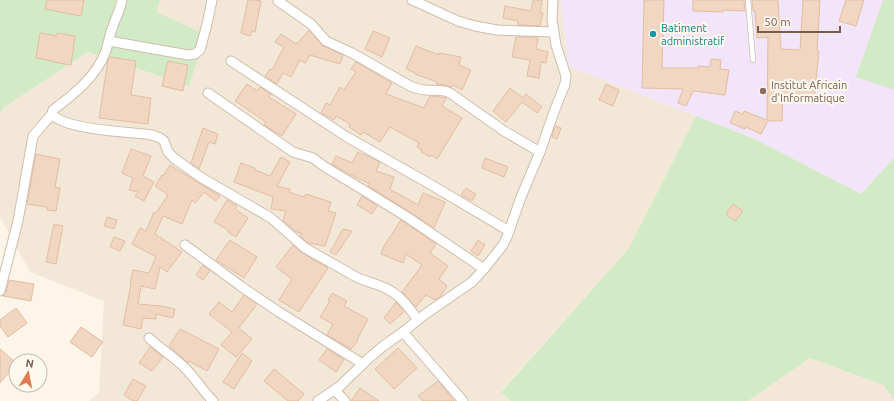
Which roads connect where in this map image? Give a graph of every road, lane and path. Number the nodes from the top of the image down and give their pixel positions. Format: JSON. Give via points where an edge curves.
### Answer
{"nodes":[{"id":1,"x":122,"y":0,"type":"edge"},
{"id":2,"x":212,"y":0,"type":"edge"},
{"id":3,"x":412,"y":0,"type":"edge"},
{"id":4,"x":553,"y":0,"type":"edge"},
{"id":5,"x":748,"y":0,"type":"edge"},
{"id":6,"x":278,"y":1,"type":"dead end"},
{"id":7,"x":554,"y":32,"type":"junction"},
{"id":8,"x":109,"y":41,"type":"junction"},
{"id":9,"x":753,"y":60,"type":"dead end"},
{"id":10,"x":231,"y":61,"type":"dead end"},
{"id":11,"x":208,"y":93,"type":"dead end"},
{"id":12,"x":52,"y":114,"type":"junction"},
{"id":13,"x":540,"y":152,"type":"junction"},
{"id":14,"x":509,"y":231,"type":"junction"},
{"id":15,"x":184,"y":245,"type":"dead end"},
{"id":16,"x":484,"y":269,"type":"junction"},
{"id":17,"x":0,"y":291,"type":"edge"},
{"id":18,"x":418,"y":320,"type":"junction"},
{"id":19,"x":403,"y":332,"type":"junction"},
{"id":20,"x":149,"y":338,"type":"dead end"},
{"id":21,"x":363,"y":364,"type":"junction"},
{"id":22,"x":335,"y":390,"type":"junction"},
{"id":23,"x":213,"y":401,"type":"edge"},
{"id":24,"x":318,"y":401,"type":"edge"},
{"id":25,"x":345,"y":401,"type":"edge"},
{"id":26,"x":463,"y":401,"type":"edge"}],
"edges":[{"from":1,"to":8,"type":"street"},
{"from":2,"to":8,"type":"street","via":[[200,50],[195,54],[188,55]]},
{"from":3,"to":7,"type":"street","via":[[458,21],[476,26],[497,30]]},
{"from":4,"to":7,"type":"street"},
{"from":5,"to":9,"type":"lane"},
{"from":6,"to":13,"type":"street","via":[[311,24],[326,40],[410,86],[450,93],[504,131]]},
{"from":7,"to":13,"type":"street","via":[[566,76]]},
{"from":8,"to":12,"type":"street","via":[[98,67],[80,88],[53,110]]},
{"from":10,"to":14,"type":"street","via":[[347,137]]},
{"from":11,"to":16,"type":"street","via":[[293,152],[313,158]]},
{"from":12,"to":17,"type":"street","via":[[33,136],[18,221]]},
{"from":12,"to":18,"type":"street","via":[[71,124],[160,138],[175,159],[202,178],[271,218],[305,248],[358,278],[389,290],[403,300]]},
{"from":13,"to":14,"type":"street"},
{"from":14,"to":16,"type":"street","via":[[503,245]]},
{"from":15,"to":21,"type":"street","via":[[290,319]]},
{"from":16,"to":18,"type":"street","via":[[472,282]]},
{"from":18,"to":19,"type":"street"},
{"from":19,"to":21,"type":"street"},
{"from":19,"to":26,"type":"street"},
{"from":20,"to":23,"type":"street","via":[[184,367]]},
{"from":21,"to":22,"type":"street"},
{"from":22,"to":24,"type":"street"},
{"from":22,"to":25,"type":"street"}]}
